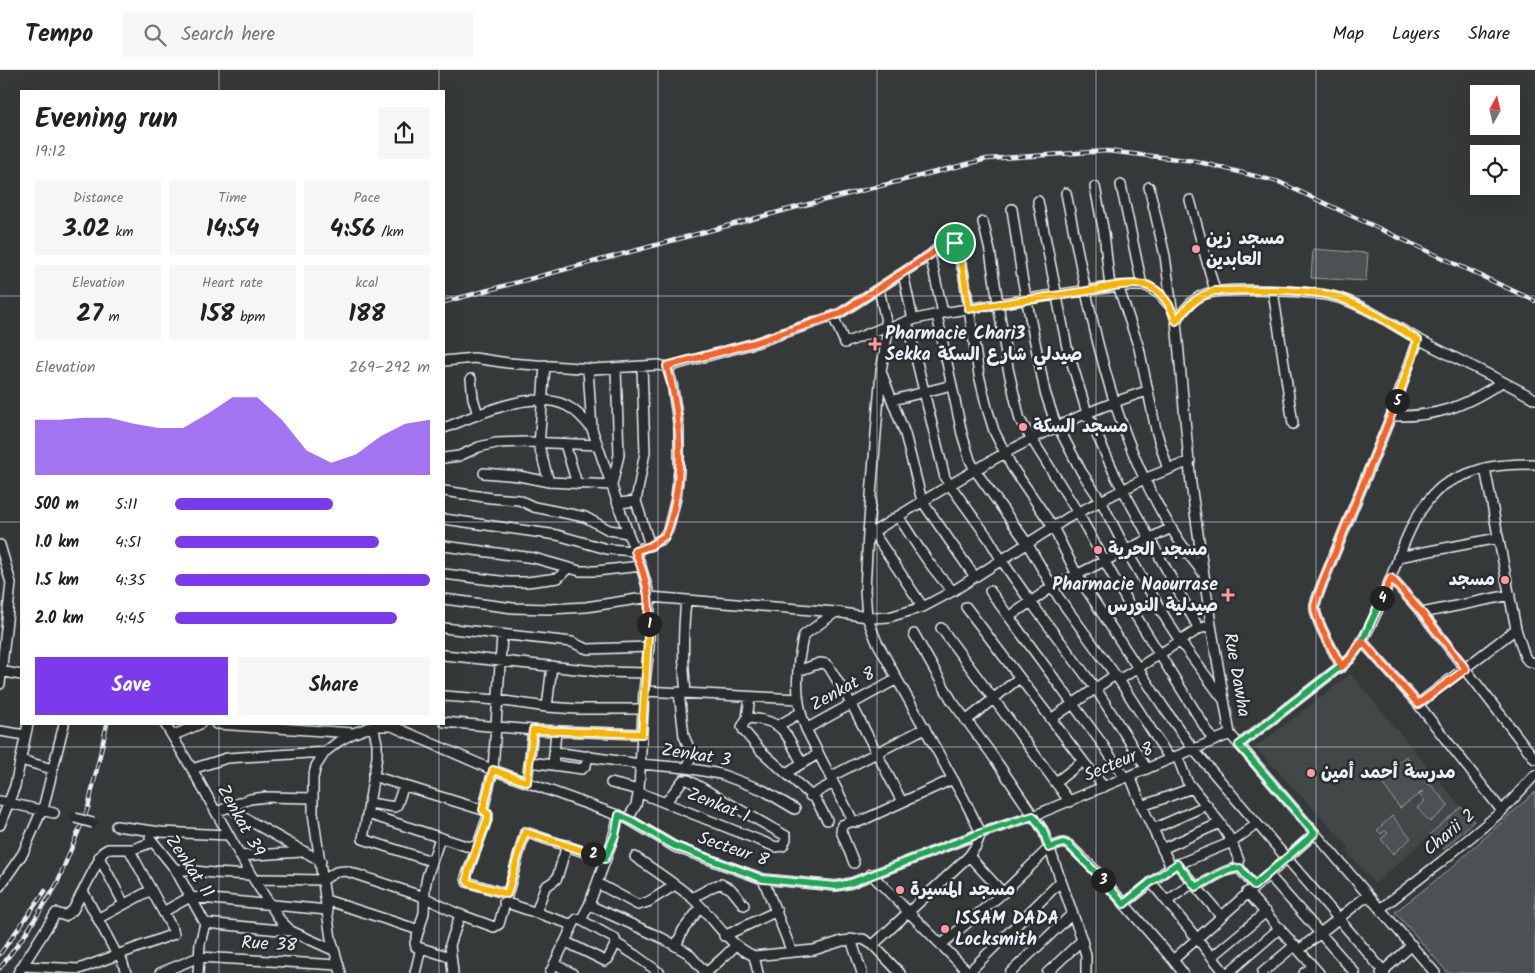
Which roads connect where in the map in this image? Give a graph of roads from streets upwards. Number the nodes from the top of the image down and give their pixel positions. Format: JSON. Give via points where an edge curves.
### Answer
{"nodes":[{"id":1,"x":1122,"y":185,"type":"dead end"},
{"id":2,"x":1095,"y":187,"type":"dead end"},
{"id":3,"x":1149,"y":187,"type":"dead end"},
{"id":4,"x":1066,"y":193,"type":"dead end"},
{"id":5,"x":1190,"y":200,"type":"dead end"},
{"id":6,"x":1038,"y":201,"type":"dead end"},
{"id":7,"x":1012,"y":209,"type":"dead end"},
{"id":8,"x":983,"y":222,"type":"dead end"},
{"id":9,"x":930,"y":255,"type":"junction"},
{"id":10,"x":903,"y":273,"type":"junction"},
{"id":11,"x":1142,"y":285,"type":"junction"},
{"id":12,"x":1114,"y":286,"type":"junction"},
{"id":13,"x":879,"y":289,"type":"junction"},
{"id":14,"x":1086,"y":291,"type":"junction"},
{"id":15,"x":1215,"y":291,"type":"junction"},
{"id":16,"x":1273,"y":291,"type":"junction"},
{"id":17,"x":1056,"y":295,"type":"junction"},
{"id":18,"x":1026,"y":299,"type":"junction"},
{"id":19,"x":998,"y":304,"type":"junction"},
{"id":20,"x":1172,"y":308,"type":"junction"},
{"id":21,"x":969,"y":309,"type":"junction"},
{"id":22,"x":940,"y":314,"type":"junction"},
{"id":23,"x":833,"y":316,"type":"junction"},
{"id":24,"x":910,"y":320,"type":"junction"},
{"id":25,"x":1176,"y":321,"type":"junction"},
{"id":26,"x":888,"y":328,"type":"junction"},
{"id":27,"x":1418,"y":340,"type":"junction"},
{"id":28,"x":445,"y":361,"type":"edge"},
{"id":29,"x":545,"y":365,"type":"junction"},
{"id":30,"x":667,"y":366,"type":"junction"},
{"id":31,"x":642,"y":367,"type":"junction"},
{"id":32,"x":588,"y":369,"type":"junction"},
{"id":33,"x":616,"y":369,"type":"junction"},
{"id":34,"x":881,"y":371,"type":"junction"},
{"id":35,"x":471,"y":379,"type":"dead end"},
{"id":36,"x":1502,"y":382,"type":"junction"},
{"id":37,"x":952,"y":385,"type":"junction"},
{"id":38,"x":1148,"y":391,"type":"junction"},
{"id":39,"x":924,"y":392,"type":"junction"},
{"id":40,"x":1535,"y":399,"type":"edge"},
{"id":41,"x":543,"y":400,"type":"junction"},
{"id":42,"x":893,"y":400,"type":"junction"},
{"id":43,"x":1113,"y":402,"type":"junction"},
{"id":44,"x":1087,"y":413,"type":"junction"},
{"id":45,"x":478,"y":415,"type":"junction"},
{"id":46,"x":1391,"y":416,"type":"junction"},
{"id":47,"x":1293,"y":424,"type":"dead end"},
{"id":48,"x":1058,"y":427,"type":"junction"},
{"id":49,"x":445,"y":428,"type":"edge"},
{"id":50,"x":592,"y":429,"type":"junction"},
{"id":51,"x":1030,"y":439,"type":"junction"},
{"id":52,"x":539,"y":443,"type":"junction"},
{"id":53,"x":565,"y":444,"type":"junction"},
{"id":54,"x":598,"y":445,"type":"junction"},
{"id":55,"x":1005,"y":454,"type":"junction"},
{"id":56,"x":445,"y":458,"type":"edge"},
{"id":57,"x":1190,"y":461,"type":"junction"},
{"id":58,"x":1535,"y":464,"type":"edge"},
{"id":59,"x":1485,"y":468,"type":"junction"},
{"id":60,"x":975,"y":470,"type":"junction"},
{"id":61,"x":1168,"y":470,"type":"junction"},
{"id":62,"x":484,"y":473,"type":"dead end"},
{"id":63,"x":1144,"y":479,"type":"junction"},
{"id":64,"x":549,"y":482,"type":"junction"},
{"id":65,"x":577,"y":484,"type":"junction"},
{"id":66,"x":949,"y":484,"type":"junction"},
{"id":67,"x":612,"y":485,"type":"junction"},
{"id":68,"x":1123,"y":490,"type":"junction"},
{"id":69,"x":445,"y":491,"type":"edge"},
{"id":70,"x":636,"y":501,"type":"junction"},
{"id":71,"x":1101,"y":501,"type":"junction"},
{"id":72,"x":922,"y":502,"type":"junction"},
{"id":73,"x":619,"y":503,"type":"junction"},
{"id":74,"x":1078,"y":513,"type":"junction"},
{"id":75,"x":898,"y":516,"type":"junction"},
{"id":76,"x":445,"y":519,"type":"edge"},
{"id":77,"x":1053,"y":527,"type":"junction"},
{"id":78,"x":1171,"y":528,"type":"junction"},
{"id":79,"x":870,"y":532,"type":"junction"},
{"id":80,"x":628,"y":533,"type":"junction"},
{"id":81,"x":1498,"y":538,"type":"junction"},
{"id":82,"x":1149,"y":539,"type":"junction"},
{"id":83,"x":1027,"y":543,"type":"junction"},
{"id":84,"x":0,"y":545,"type":"edge"},
{"id":85,"x":445,"y":546,"type":"edge"},
{"id":86,"x":650,"y":546,"type":"junction"},
{"id":87,"x":1126,"y":550,"type":"junction"},
{"id":88,"x":635,"y":551,"type":"junction"},
{"id":89,"x":1398,"y":557,"type":"junction"},
{"id":90,"x":1002,"y":561,"type":"junction"},
{"id":91,"x":1104,"y":562,"type":"junction"},
{"id":92,"x":641,"y":566,"type":"junction"},
{"id":93,"x":568,"y":568,"type":"junction"},
{"id":94,"x":445,"y":574,"type":"edge"},
{"id":95,"x":1077,"y":575,"type":"junction"},
{"id":96,"x":1204,"y":575,"type":"junction"},
{"id":97,"x":975,"y":577,"type":"junction"},
{"id":98,"x":1391,"y":578,"type":"junction"},
{"id":99,"x":1052,"y":587,"type":"junction"},
{"id":100,"x":953,"y":591,"type":"junction"},
{"id":101,"x":990,"y":591,"type":"dead end"},
{"id":102,"x":1510,"y":595,"type":"junction"},
{"id":103,"x":650,"y":597,"type":"junction"},
{"id":104,"x":445,"y":599,"type":"edge"},
{"id":105,"x":686,"y":600,"type":"junction"},
{"id":106,"x":1030,"y":601,"type":"junction"},
{"id":107,"x":923,"y":607,"type":"junction"},
{"id":108,"x":966,"y":607,"type":"dead end"},
{"id":109,"x":836,"y":612,"type":"junction"},
{"id":110,"x":1422,"y":613,"type":"junction"},
{"id":111,"x":867,"y":617,"type":"junction"},
{"id":112,"x":1009,"y":617,"type":"junction"},
{"id":113,"x":1211,"y":625,"type":"junction"},
{"id":114,"x":445,"y":628,"type":"edge"},
{"id":115,"x":941,"y":628,"type":"dead end"},
{"id":116,"x":1516,"y":629,"type":"junction"},
{"id":117,"x":1199,"y":630,"type":"junction"},
{"id":118,"x":914,"y":634,"type":"dead end"},
{"id":119,"x":502,"y":635,"type":"junction"},
{"id":120,"x":1180,"y":641,"type":"junction"},
{"id":121,"x":1362,"y":641,"type":"junction"},
{"id":122,"x":649,"y":647,"type":"junction"},
{"id":123,"x":445,"y":654,"type":"edge"},
{"id":124,"x":1158,"y":654,"type":"junction"},
{"id":125,"x":499,"y":660,"type":"junction"},
{"id":126,"x":1535,"y":663,"type":"edge"},
{"id":127,"x":552,"y":666,"type":"junction"},
{"id":128,"x":1342,"y":667,"type":"junction"},
{"id":129,"x":1138,"y":668,"type":"junction"},
{"id":130,"x":1466,"y":669,"type":"junction"},
{"id":131,"x":1,"y":671,"type":"edge"},
{"id":132,"x":798,"y":671,"type":"junction"},
{"id":133,"x":646,"y":673,"type":"junction"},
{"id":134,"x":20,"y":675,"type":"edge"},
{"id":135,"x":1020,"y":678,"type":"junction"},
{"id":136,"x":1117,"y":678,"type":"junction"},
{"id":137,"x":896,"y":679,"type":"junction"},
{"id":138,"x":0,"y":684,"type":"edge"},
{"id":139,"x":1096,"y":689,"type":"junction"},
{"id":140,"x":644,"y":691,"type":"junction"},
{"id":141,"x":682,"y":692,"type":"junction"},
{"id":142,"x":445,"y":696,"type":"edge"},
{"id":143,"x":750,"y":697,"type":"junction"},
{"id":144,"x":798,"y":699,"type":"junction"},
{"id":145,"x":994,"y":699,"type":"junction"},
{"id":146,"x":497,"y":700,"type":"junction"},
{"id":147,"x":1224,"y":700,"type":"junction"},
{"id":148,"x":1073,"y":704,"type":"junction"},
{"id":149,"x":1418,"y":704,"type":"junction"},
{"id":150,"x":852,"y":705,"type":"junction"},
{"id":151,"x":547,"y":708,"type":"junction"},
{"id":152,"x":643,"y":709,"type":"junction"},
{"id":153,"x":800,"y":714,"type":"junction"},
{"id":154,"x":747,"y":718,"type":"junction"},
{"id":155,"x":1051,"y":719,"type":"junction"},
{"id":156,"x":966,"y":721,"type":"junction"},
{"id":157,"x":445,"y":722,"type":"edge"},
{"id":158,"x":28,"y":725,"type":"edge"},
{"id":159,"x":64,"y":725,"type":"edge"},
{"id":160,"x":166,"y":725,"type":"edge"},
{"id":161,"x":198,"y":725,"type":"edge"},
{"id":162,"x":265,"y":725,"type":"edge"},
{"id":163,"x":779,"y":725,"type":"junction"},
{"id":164,"x":314,"y":726,"type":"edge"},
{"id":165,"x":370,"y":726,"type":"edge"},
{"id":166,"x":497,"y":726,"type":"junction"},
{"id":167,"x":403,"y":727,"type":"edge"},
{"id":168,"x":925,"y":728,"type":"junction"},
{"id":169,"x":806,"y":729,"type":"junction"},
{"id":170,"x":533,"y":730,"type":"junction"},
{"id":171,"x":0,"y":731,"type":"edge"},
{"id":172,"x":556,"y":731,"type":"junction"},
{"id":173,"x":354,"y":733,"type":"junction"},
{"id":174,"x":642,"y":734,"type":"junction"},
{"id":175,"x":1230,"y":734,"type":"junction"},
{"id":176,"x":25,"y":735,"type":"junction"},
{"id":177,"x":172,"y":736,"type":"junction"},
{"id":178,"x":1213,"y":740,"type":"junction"},
{"id":179,"x":1239,"y":745,"type":"junction"},
{"id":180,"x":1193,"y":749,"type":"junction"},
{"id":181,"x":325,"y":752,"type":"junction"},
{"id":182,"x":554,"y":752,"type":"junction"},
{"id":183,"x":876,"y":753,"type":"junction"},
{"id":184,"x":818,"y":754,"type":"junction"},
{"id":185,"x":588,"y":756,"type":"junction"},
{"id":186,"x":1173,"y":757,"type":"junction"},
{"id":187,"x":1535,"y":759,"type":"edge"},
{"id":188,"x":21,"y":760,"type":"junction"},
{"id":189,"x":1083,"y":761,"type":"junction"},
{"id":190,"x":530,"y":762,"type":"junction"},
{"id":191,"x":802,"y":763,"type":"junction"},
{"id":192,"x":640,"y":764,"type":"junction"},
{"id":193,"x":553,"y":765,"type":"junction"},
{"id":194,"x":687,"y":768,"type":"junction"},
{"id":195,"x":52,"y":769,"type":"junction"},
{"id":196,"x":192,"y":769,"type":"junction"},
{"id":197,"x":1147,"y":769,"type":"junction"},
{"id":198,"x":493,"y":770,"type":"junction"},
{"id":199,"x":786,"y":773,"type":"junction"},
{"id":200,"x":1535,"y":775,"type":"edge"},
{"id":201,"x":373,"y":776,"type":"junction"},
{"id":202,"x":1127,"y":777,"type":"junction"},
{"id":203,"x":953,"y":779,"type":"junction"},
{"id":204,"x":832,"y":780,"type":"junction"},
{"id":205,"x":527,"y":782,"type":"junction"},
{"id":206,"x":1056,"y":782,"type":"junction"},
{"id":207,"x":611,"y":783,"type":"dead end"},
{"id":208,"x":404,"y":785,"type":"junction"},
{"id":209,"x":1104,"y":787,"type":"junction"},
{"id":210,"x":1192,"y":788,"type":"junction"},
{"id":211,"x":639,"y":791,"type":"junction"},
{"id":212,"x":810,"y":796,"type":"junction"},
{"id":213,"x":312,"y":798,"type":"junction"},
{"id":214,"x":0,"y":801,"type":"edge"},
{"id":215,"x":666,"y":802,"type":"junction"},
{"id":216,"x":902,"y":802,"type":"junction"},
{"id":217,"x":1070,"y":802,"type":"junction"},
{"id":218,"x":369,"y":803,"type":"junction"},
{"id":219,"x":10,"y":804,"type":"junction"},
{"id":220,"x":1207,"y":805,"type":"junction"},
{"id":221,"x":1142,"y":806,"type":"junction"},
{"id":222,"x":230,"y":807,"type":"junction"},
{"id":223,"x":796,"y":809,"type":"dead end"},
{"id":224,"x":483,"y":810,"type":"junction"},
{"id":225,"x":42,"y":811,"type":"junction"},
{"id":226,"x":1502,"y":811,"type":"junction"},
{"id":227,"x":216,"y":812,"type":"junction"},
{"id":228,"x":54,"y":813,"type":"dead end"},
{"id":229,"x":368,"y":814,"type":"junction"},
{"id":230,"x":1033,"y":816,"type":"junction"},
{"id":231,"x":624,"y":817,"type":"junction"},
{"id":232,"x":75,"y":818,"type":"dead end"},
{"id":233,"x":827,"y":820,"type":"dead end"},
{"id":234,"x":853,"y":821,"type":"junction"},
{"id":235,"x":93,"y":823,"type":"dead end"},
{"id":236,"x":1220,"y":823,"type":"junction"},
{"id":237,"x":1256,"y":824,"type":"junction"},
{"id":238,"x":0,"y":825,"type":"edge"},
{"id":239,"x":116,"y":826,"type":"dead end"},
{"id":240,"x":1153,"y":829,"type":"junction"},
{"id":241,"x":143,"y":830,"type":"junction"},
{"id":242,"x":981,"y":833,"type":"junction"},
{"id":243,"x":1315,"y":833,"type":"junction"},
{"id":244,"x":228,"y":835,"type":"junction"},
{"id":245,"x":440,"y":838,"type":"junction"},
{"id":246,"x":153,"y":842,"type":"junction"},
{"id":247,"x":1232,"y":842,"type":"junction"},
{"id":248,"x":567,"y":845,"type":"junction"},
{"id":249,"x":477,"y":847,"type":"junction"},
{"id":250,"x":1049,"y":848,"type":"junction"},
{"id":251,"x":128,"y":849,"type":"junction"},
{"id":252,"x":1162,"y":849,"type":"junction"},
{"id":253,"x":302,"y":852,"type":"junction"},
{"id":254,"x":240,"y":856,"type":"junction"},
{"id":255,"x":969,"y":856,"type":"junction"},
{"id":256,"x":99,"y":857,"type":"junction"},
{"id":257,"x":635,"y":857,"type":"dead end"},
{"id":258,"x":1287,"y":858,"type":"junction"},
{"id":259,"x":605,"y":859,"type":"junction"},
{"id":260,"x":321,"y":861,"type":"junction"},
{"id":261,"x":431,"y":861,"type":"junction"},
{"id":262,"x":854,"y":863,"type":"dead end"},
{"id":263,"x":1174,"y":866,"type":"junction"},
{"id":264,"x":1240,"y":868,"type":"junction"},
{"id":265,"x":174,"y":869,"type":"junction"},
{"id":266,"x":871,"y":874,"type":"junction"},
{"id":267,"x":1268,"y":874,"type":"junction"},
{"id":268,"x":253,"y":878,"type":"junction"},
{"id":269,"x":763,"y":879,"type":"junction"},
{"id":270,"x":323,"y":880,"type":"junction"},
{"id":271,"x":1060,"y":882,"type":"junction"},
{"id":272,"x":1151,"y":882,"type":"junction"},
{"id":273,"x":597,"y":883,"type":"junction"},
{"id":274,"x":675,"y":885,"type":"junction"},
{"id":275,"x":1195,"y":885,"type":"junction"},
{"id":276,"x":0,"y":886,"type":"edge"},
{"id":277,"x":1251,"y":889,"type":"junction"},
{"id":278,"x":151,"y":890,"type":"junction"},
{"id":279,"x":83,"y":891,"type":"junction"},
{"id":280,"x":1002,"y":893,"type":"junction"},
{"id":281,"x":1368,"y":895,"type":"junction"},
{"id":282,"x":190,"y":897,"type":"junction"},
{"id":283,"x":424,"y":898,"type":"junction"},
{"id":284,"x":506,"y":898,"type":"junction"},
{"id":285,"x":692,"y":898,"type":"junction"},
{"id":286,"x":1167,"y":901,"type":"junction"},
{"id":287,"x":124,"y":904,"type":"junction"},
{"id":288,"x":1124,"y":904,"type":"junction"},
{"id":289,"x":269,"y":905,"type":"junction"},
{"id":290,"x":326,"y":905,"type":"junction"},
{"id":291,"x":589,"y":905,"type":"junction"},
{"id":292,"x":744,"y":905,"type":"dead end"},
{"id":293,"x":701,"y":907,"type":"junction"},
{"id":294,"x":1380,"y":909,"type":"junction"},
{"id":295,"x":777,"y":911,"type":"junction"},
{"id":296,"x":908,"y":911,"type":"junction"},
{"id":297,"x":163,"y":912,"type":"junction"},
{"id":298,"x":1266,"y":912,"type":"junction"},
{"id":299,"x":536,"y":913,"type":"junction"},
{"id":300,"x":1072,"y":914,"type":"junction"},
{"id":301,"x":460,"y":915,"type":"junction"},
{"id":302,"x":1221,"y":916,"type":"junction"},
{"id":303,"x":99,"y":918,"type":"junction"},
{"id":304,"x":1338,"y":919,"type":"junction"},
{"id":305,"x":206,"y":923,"type":"junction"},
{"id":306,"x":577,"y":923,"type":"junction"},
{"id":307,"x":1280,"y":928,"type":"junction"},
{"id":308,"x":419,"y":930,"type":"junction"},
{"id":309,"x":291,"y":931,"type":"junction"},
{"id":310,"x":1321,"y":933,"type":"junction"},
{"id":311,"x":724,"y":936,"type":"junction"},
{"id":312,"x":1197,"y":938,"type":"junction"},
{"id":313,"x":851,"y":940,"type":"junction"},
{"id":314,"x":1082,"y":940,"type":"junction"},
{"id":315,"x":566,"y":942,"type":"junction"},
{"id":316,"x":616,"y":944,"type":"junction"},
{"id":317,"x":942,"y":944,"type":"junction"},
{"id":318,"x":736,"y":945,"type":"junction"},
{"id":319,"x":873,"y":945,"type":"junction"},
{"id":320,"x":1412,"y":945,"type":"junction"},
{"id":321,"x":676,"y":946,"type":"junction"},
{"id":322,"x":421,"y":948,"type":"junction"},
{"id":323,"x":1297,"y":948,"type":"junction"},
{"id":324,"x":333,"y":950,"type":"junction"},
{"id":325,"x":792,"y":952,"type":"junction"},
{"id":326,"x":119,"y":955,"type":"junction"},
{"id":327,"x":754,"y":956,"type":"junction"},
{"id":328,"x":199,"y":957,"type":"junction"},
{"id":329,"x":450,"y":957,"type":"junction"},
{"id":330,"x":1212,"y":957,"type":"junction"},
{"id":331,"x":1173,"y":960,"type":"junction"},
{"id":332,"x":554,"y":964,"type":"junction"},
{"id":333,"x":1313,"y":966,"type":"junction"},
{"id":334,"x":340,"y":969,"type":"edge"},
{"id":335,"x":21,"y":970,"type":"edge"},
{"id":336,"x":897,"y":972,"type":"edge"},
{"id":337,"x":1383,"y":972,"type":"edge"},
{"id":338,"x":126,"y":973,"type":"edge"},
{"id":339,"x":160,"y":973,"type":"edge"},
{"id":340,"x":198,"y":973,"type":"edge"},
{"id":341,"x":349,"y":973,"type":"edge"},
{"id":342,"x":415,"y":973,"type":"edge"},
{"id":343,"x":453,"y":973,"type":"edge"},
{"id":344,"x":550,"y":973,"type":"edge"},
{"id":345,"x":572,"y":973,"type":"edge"},
{"id":346,"x":660,"y":973,"type":"edge"},
{"id":347,"x":706,"y":973,"type":"edge"},
{"id":348,"x":758,"y":973,"type":"edge"},
{"id":349,"x":862,"y":973,"type":"edge"},
{"id":350,"x":968,"y":973,"type":"edge"},
{"id":351,"x":1010,"y":973,"type":"edge"},
{"id":352,"x":1047,"y":973,"type":"edge"},
{"id":353,"x":1086,"y":973,"type":"edge"},
{"id":354,"x":1182,"y":973,"type":"edge"},
{"id":355,"x":1227,"y":973,"type":"edge"},
{"id":356,"x":1262,"y":973,"type":"edge"},
{"id":357,"x":1304,"y":973,"type":"edge"},
{"id":358,"x":1319,"y":973,"type":"edge"},
{"id":359,"x":1355,"y":973,"type":"edge"},
{"id":360,"x":1435,"y":973,"type":"edge"}],
"edges":[{"from":1,"to":11,"type":"street"},
{"from":2,"to":12,"type":"street"},
{"from":3,"to":20,"type":"street","name":"Rue Dawha"},
{"from":4,"to":14,"type":"street"},
{"from":5,"to":15,"type":"street"},
{"from":6,"to":17,"type":"street"},
{"from":7,"to":18,"type":"street"},
{"from":8,"to":19,"type":"street"},
{"from":9,"to":10,"type":"street"},
{"from":9,"to":21,"type":"street","via":[[952,237],[963,270]]},
{"from":9,"to":22,"type":"street"},
{"from":10,"to":13,"type":"street"},
{"from":10,"to":24,"type":"street"},
{"from":11,"to":12,"type":"street"},
{"from":11,"to":20,"type":"street","via":[[1155,290]]},
{"from":12,"to":14,"type":"street"},
{"from":12,"to":38,"type":"street","via":[[1139,348]]},
{"from":13,"to":23,"type":"street"},
{"from":13,"to":26,"type":"street"},
{"from":14,"to":17,"type":"street"},
{"from":14,"to":43,"type":"street"},
{"from":15,"to":16,"type":"street"},
{"from":15,"to":25,"type":"street","via":[[1192,302]]},
{"from":16,"to":27,"type":"street","via":[[1338,298],[1369,311]]},
{"from":16,"to":47,"type":"street"},
{"from":17,"to":18,"type":"street"},
{"from":17,"to":44,"type":"street","via":[[1067,348]]},
{"from":18,"to":19,"type":"street"},
{"from":18,"to":48,"type":"street","via":[[1046,392]]},
{"from":19,"to":21,"type":"street"},
{"from":19,"to":51,"type":"street","via":[[1018,415]]},
{"from":20,"to":25,"type":"street","name":"Rue Dawha"},
{"from":21,"to":22,"type":"street"},
{"from":21,"to":55,"type":"street","via":[[987,408]]},
{"from":22,"to":24,"type":"street"},
{"from":22,"to":37,"type":"street"},
{"from":23,"to":26,"type":"street","via":[[845,343]]},
{"from":23,"to":30,"type":"street","via":[[754,343]]},
{"from":24,"to":26,"type":"street"},
{"from":24,"to":39,"type":"street"},
{"from":25,"to":57,"type":"street","name":"Rue Dawha"},
{"from":26,"to":34,"type":"street"},
{"from":27,"to":36,"type":"street"},
{"from":27,"to":46,"type":"street"},
{"from":28,"to":29,"type":"street","via":[[474,358]]},
{"from":29,"to":32,"type":"street"},
{"from":29,"to":41,"type":"street"},
{"from":30,"to":31,"type":"street"},
{"from":30,"to":86,"type":"street","via":[[679,430],[679,471],[667,534]]},
{"from":31,"to":33,"type":"street"},
{"from":31,"to":70,"type":"street","via":[[645,452]]},
{"from":32,"to":33,"type":"street"},
{"from":32,"to":50,"type":"street"},
{"from":33,"to":67,"type":"street","via":[[619,455]]},
{"from":34,"to":42,"type":"street"},
{"from":34,"to":79,"type":"street"},
{"from":35,"to":45,"type":"street"},
{"from":36,"to":40,"type":"street"},
{"from":36,"to":46,"type":"street","via":[[1465,404],[1447,410]]},
{"from":37,"to":39,"type":"street"},
{"from":37,"to":60,"type":"street","via":[[965,443]]},
{"from":38,"to":43,"type":"street"},
{"from":38,"to":61,"type":"street"},
{"from":39,"to":42,"type":"street"},
{"from":39,"to":66,"type":"street","via":[[939,457]]},
{"from":41,"to":45,"type":"street","via":[[519,402]]},
{"from":41,"to":50,"type":"street","via":[[567,406]]},
{"from":41,"to":52,"type":"street"},
{"from":42,"to":72,"type":"street"},
{"from":43,"to":44,"type":"street"},
{"from":43,"to":63,"type":"street"},
{"from":44,"to":48,"type":"street"},
{"from":44,"to":68,"type":"street"},
{"from":45,"to":49,"type":"street"},
{"from":46,"to":128,"type":"street","via":[[1315,606],[1322,628]]},
{"from":48,"to":51,"type":"street"},
{"from":48,"to":71,"type":"street"},
{"from":50,"to":54,"type":"street"},
{"from":51,"to":55,"type":"street"},
{"from":51,"to":74,"type":"street"},
{"from":52,"to":53,"type":"street"},
{"from":52,"to":56,"type":"street","via":[[487,444],[459,456]]},
{"from":52,"to":64,"type":"street"},
{"from":53,"to":54,"type":"street"},
{"from":53,"to":65,"type":"street"},
{"from":54,"to":67,"type":"street"},
{"from":55,"to":60,"type":"street"},
{"from":55,"to":77,"type":"street"},
{"from":57,"to":61,"type":"street"},
{"from":57,"to":96,"type":"street","name":"Rue Dawha"},
{"from":58,"to":59,"type":"street"},
{"from":59,"to":81,"type":"street"},
{"from":59,"to":89,"type":"street","via":[[1441,487],[1423,506]]},
{"from":60,"to":66,"type":"street"},
{"from":60,"to":83,"type":"street"},
{"from":61,"to":63,"type":"street"},
{"from":62,"to":64,"type":"street"},
{"from":63,"to":68,"type":"street"},
{"from":63,"to":78,"type":"street"},
{"from":64,"to":65,"type":"street"},
{"from":65,"to":67,"type":"street"},
{"from":66,"to":72,"type":"street"},
{"from":66,"to":90,"type":"street"},
{"from":67,"to":73,"type":"street"},
{"from":68,"to":71,"type":"street"},
{"from":68,"to":82,"type":"street"},
{"from":69,"to":80,"type":"street","via":[[521,500],[534,507],[585,517],[611,531]]},
{"from":70,"to":73,"type":"street"},
{"from":70,"to":86,"type":"street"},
{"from":71,"to":74,"type":"street"},
{"from":71,"to":87,"type":"street"},
{"from":72,"to":75,"type":"street"},
{"from":72,"to":97,"type":"street"},
{"from":73,"to":80,"type":"street"},
{"from":74,"to":77,"type":"street"},
{"from":74,"to":91,"type":"street"},
{"from":75,"to":79,"type":"street"},
{"from":75,"to":100,"type":"street","via":[[924,557]]},
{"from":76,"to":88,"type":"street","via":[[543,532],[594,546]]},
{"from":77,"to":83,"type":"street"},
{"from":77,"to":95,"type":"street"},
{"from":78,"to":82,"type":"street"},
{"from":78,"to":96,"type":"street"},
{"from":79,"to":107,"type":"street"},
{"from":79,"to":111,"type":"street","via":[[865,590]]},
{"from":80,"to":88,"type":"street"},
{"from":81,"to":89,"type":"street"},
{"from":81,"to":102,"type":"street"},
{"from":82,"to":87,"type":"street"},
{"from":82,"to":117,"type":"street"},
{"from":83,"to":90,"type":"street"},
{"from":83,"to":99,"type":"street"},
{"from":84,"to":131,"type":"street","via":[[11,584]]},
{"from":85,"to":93,"type":"street","via":[[534,558]]},
{"from":86,"to":88,"type":"street"},
{"from":87,"to":91,"type":"street"},
{"from":87,"to":120,"type":"street"},
{"from":88,"to":92,"type":"street"},
{"from":89,"to":98,"type":"street"},
{"from":90,"to":97,"type":"street"},
{"from":90,"to":106,"type":"street"},
{"from":91,"to":95,"type":"street"},
{"from":91,"to":124,"type":"street"},
{"from":92,"to":93,"type":"street","via":[[596,571]]},
{"from":92,"to":103,"type":"street"},
{"from":93,"to":94,"type":"street","via":[[558,578],[527,582]]},
{"from":95,"to":99,"type":"street"},
{"from":95,"to":129,"type":"street"},
{"from":96,"to":113,"type":"street","name":"Rue Dawha"},
{"from":97,"to":100,"type":"street"},
{"from":98,"to":110,"type":"street"},
{"from":98,"to":121,"type":"street"},
{"from":99,"to":106,"type":"street"},
{"from":99,"to":136,"type":"street"},
{"from":100,"to":107,"type":"street"},
{"from":101,"to":112,"type":"street"},
{"from":102,"to":110,"type":"street"},
{"from":102,"to":116,"type":"street"},
{"from":103,"to":104,"type":"street","via":[[550,609]]},
{"from":103,"to":105,"type":"street"},
{"from":103,"to":122,"type":"street"},
{"from":105,"to":109,"type":"street"},
{"from":105,"to":141,"type":"street"},
{"from":106,"to":112,"type":"street"},
{"from":106,"to":139,"type":"street"},
{"from":107,"to":111,"type":"street","via":[[888,616]]},
{"from":108,"to":135,"type":"street"},
{"from":109,"to":111,"type":"street"},
{"from":109,"to":132,"type":"street","via":[[804,636]]},
{"from":110,"to":130,"type":"street"},
{"from":111,"to":137,"type":"street"},
{"from":112,"to":148,"type":"street"},
{"from":113,"to":117,"type":"street"},
{"from":113,"to":147,"type":"street","name":"Rue Dawha"},
{"from":114,"to":119,"type":"street"},
{"from":115,"to":145,"type":"street"},
{"from":116,"to":126,"type":"street","via":[[1525,656]]},
{"from":116,"to":130,"type":"street"},
{"from":117,"to":120,"type":"street"},
{"from":118,"to":156,"type":"street"},
{"from":119,"to":122,"type":"street","via":[[572,642],[588,649]]},
{"from":119,"to":125,"type":"street"},
{"from":120,"to":124,"type":"street"},
{"from":120,"to":147,"type":"street"},
{"from":121,"to":128,"type":"street"},
{"from":121,"to":149,"type":"street"},
{"from":122,"to":133,"type":"street"},
{"from":123,"to":125,"type":"street"},
{"from":124,"to":129,"type":"street"},
{"from":124,"to":178,"type":"street"},
{"from":125,"to":127,"type":"street"},
{"from":125,"to":146,"type":"street"},
{"from":127,"to":133,"type":"street"},
{"from":127,"to":151,"type":"street"},
{"from":128,"to":179,"type":"street"},
{"from":129,"to":136,"type":"street"},
{"from":129,"to":180,"type":"street"},
{"from":130,"to":149,"type":"street"},
{"from":130,"to":187,"type":"street"},
{"from":131,"to":134,"type":"street"},
{"from":131,"to":138,"type":"street"},
{"from":132,"to":144,"type":"street"},
{"from":132,"to":150,"type":"street","via":[[826,664]]},
{"from":133,"to":140,"type":"street"},
{"from":135,"to":145,"type":"street"},
{"from":135,"to":155,"type":"street"},
{"from":136,"to":139,"type":"street"},
{"from":136,"to":186,"type":"street"},
{"from":137,"to":150,"type":"street","name":"Zenkat 8"},
{"from":137,"to":168,"type":"street"},
{"from":139,"to":148,"type":"street"},
{"from":139,"to":197,"type":"street"},
{"from":140,"to":141,"type":"street"},
{"from":140,"to":152,"type":"street"},
{"from":141,"to":143,"type":"street"},
{"from":141,"to":194,"type":"street","via":[[682,724],[692,755]]},
{"from":142,"to":146,"type":"street"},
{"from":143,"to":144,"type":"street"},
{"from":143,"to":154,"type":"street"},
{"from":144,"to":153,"type":"street"},
{"from":145,"to":156,"type":"street"},
{"from":145,"to":206,"type":"street"},
{"from":146,"to":151,"type":"street"},
{"from":146,"to":166,"type":"street"},
{"from":147,"to":175,"type":"street","name":"Rue Dawha"},
{"from":148,"to":155,"type":"street"},
{"from":148,"to":202,"type":"street"},
{"from":149,"to":226,"type":"street"},
{"from":150,"to":169,"type":"street","name":"Zenkat 8"},
{"from":150,"to":183,"type":"street"},
{"from":151,"to":152,"type":"street"},
{"from":152,"to":174,"type":"street"},
{"from":153,"to":163,"type":"street"},
{"from":153,"to":169,"type":"street"},
{"from":154,"to":163,"type":"street"},
{"from":154,"to":199,"type":"street","via":[[742,725],[743,730]]},
{"from":155,"to":189,"type":"street"},
{"from":156,"to":230,"type":"street"},
{"from":157,"to":166,"type":"street"},
{"from":158,"to":176,"type":"street"},
{"from":159,"to":195,"type":"street"},
{"from":160,"to":177,"type":"street","name":"Zenkat 39"},
{"from":161,"to":177,"type":"street"},
{"from":162,"to":164,"type":"street"},
{"from":163,"to":191,"type":"street"},
{"from":164,"to":173,"type":"street"},
{"from":165,"to":167,"type":"street","name":"Secteur 8"},
{"from":165,"to":173,"type":"street"},
{"from":165,"to":201,"type":"street","via":[[377,743]]},
{"from":166,"to":170,"type":"street"},
{"from":166,"to":198,"type":"street"},
{"from":167,"to":198,"type":"street","name":"Secteur 8"},
{"from":168,"to":183,"type":"street"},
{"from":168,"to":203,"type":"street"},
{"from":169,"to":184,"type":"street"},
{"from":170,"to":172,"type":"street"},
{"from":170,"to":190,"type":"street"},
{"from":171,"to":176,"type":"street"},
{"from":172,"to":174,"type":"street"},
{"from":172,"to":182,"type":"street"},
{"from":173,"to":181,"type":"street"},
{"from":174,"to":192,"type":"street"},
{"from":175,"to":178,"type":"street","name":"Secteur 8"},
{"from":175,"to":179,"type":"street","name":"Rue Dawha"},
{"from":176,"to":188,"type":"street"},
{"from":177,"to":196,"type":"street","name":"Zenkat 39"},
{"from":178,"to":180,"type":"street","name":"Secteur 8"},
{"from":179,"to":243,"type":"street","name":"Rue Dawha"},
{"from":180,"to":186,"type":"street","name":"Secteur 8"},
{"from":180,"to":237,"type":"street"},
{"from":181,"to":196,"type":"street","via":[[227,758]]},
{"from":181,"to":213,"type":"street","via":[[316,766]]},
{"from":182,"to":185,"type":"street","name":"Zenkat 3"},
{"from":182,"to":193,"type":"street"},
{"from":183,"to":204,"type":"street"},
{"from":183,"to":216,"type":"street"},
{"from":184,"to":191,"type":"street"},
{"from":184,"to":204,"type":"street"},
{"from":185,"to":192,"type":"street","name":"Zenkat 3"},
{"from":185,"to":193,"type":"street","via":[[582,769]]},
{"from":186,"to":197,"type":"street","name":"Secteur 8"},
{"from":186,"to":210,"type":"street"},
{"from":188,"to":195,"type":"street"},
{"from":188,"to":219,"type":"street"},
{"from":189,"to":206,"type":"street"},
{"from":189,"to":209,"type":"street"},
{"from":190,"to":193,"type":"street"},
{"from":190,"to":205,"type":"street"},
{"from":191,"to":199,"type":"street"},
{"from":192,"to":194,"type":"street","name":"Zenkat 3"},
{"from":192,"to":211,"type":"street"},
{"from":194,"to":223,"type":"street","name":"Zenkat 3","via":[[734,778]]},
{"from":195,"to":225,"type":"street"},
{"from":196,"to":227,"type":"street","name":"Zenkat 39"},
{"from":197,"to":202,"type":"street","name":"Secteur 8"},
{"from":198,"to":205,"type":"street","name":"Secteur 8"},
{"from":198,"to":224,"type":"street"},
{"from":199,"to":212,"type":"street"},
{"from":200,"to":226,"type":"street","name":"Charii 2"},
{"from":201,"to":208,"type":"street"},
{"from":201,"to":218,"type":"street"},
{"from":202,"to":209,"type":"street","name":"Secteur 8"},
{"from":202,"to":221,"type":"street"},
{"from":203,"to":216,"type":"street"},
{"from":203,"to":242,"type":"street"},
{"from":204,"to":212,"type":"street"},
{"from":204,"to":234,"type":"street"},
{"from":205,"to":231,"type":"street","name":"Secteur 8"},
{"from":206,"to":217,"type":"street"},
{"from":207,"to":211,"type":"street","name":"Zenkat 1"},
{"from":208,"to":218,"type":"street","via":[[395,807]]},
{"from":208,"to":224,"type":"street"},
{"from":209,"to":217,"type":"street","name":"Secteur 8"},
{"from":210,"to":220,"type":"street"},
{"from":210,"to":221,"type":"street"},
{"from":211,"to":215,"type":"street","name":"Zenkat 1"},
{"from":211,"to":231,"type":"street","via":[[636,805]]},
{"from":212,"to":233,"type":"street"},
{"from":213,"to":222,"type":"street","via":[[250,799]]},
{"from":213,"to":260,"type":"street"},
{"from":214,"to":219,"type":"street"},
{"from":215,"to":215,"type":"street","name":"Zenkat 1","via":[[683,780],[691,781],[786,836],[784,845],[776,847]]},
{"from":216,"to":234,"type":"street","via":[[861,821]]},
{"from":217,"to":230,"type":"street","name":"Secteur 8"},
{"from":218,"to":229,"type":"street"},
{"from":219,"to":225,"type":"street"},
{"from":219,"to":238,"type":"street"},
{"from":220,"to":236,"type":"street"},
{"from":220,"to":240,"type":"street"},
{"from":221,"to":240,"type":"street"},
{"from":222,"to":227,"type":"street"},
{"from":222,"to":253,"type":"street"},
{"from":224,"to":249,"type":"street","via":[[488,816]]},
{"from":225,"to":228,"type":"street"},
{"from":225,"to":276,"type":"street","via":[[23,853]]},
{"from":226,"to":294,"type":"street","name":"Charii 2"},
{"from":227,"to":244,"type":"street","name":"Zenkat 39"},
{"from":229,"to":245,"type":"street"},
{"from":229,"to":261,"type":"street","via":[[363,839]]},
{"from":230,"to":242,"type":"street","name":"Secteur 8"},
{"from":230,"to":250,"type":"street","via":[[1043,830]]},
{"from":231,"to":259,"type":"street"},
{"from":231,"to":269,"type":"street","name":"Secteur 8","via":[[661,840]]},
{"from":232,"to":235,"type":"street","bridge":true},
{"from":234,"to":262,"type":"street","via":[[840,828]]},
{"from":236,"to":247,"type":"street"},
{"from":236,"to":252,"type":"street"},
{"from":237,"to":247,"type":"street"},
{"from":237,"to":258,"type":"street"},
{"from":239,"to":241,"type":"street"},
{"from":240,"to":252,"type":"street"},
{"from":241,"to":244,"type":"street"},
{"from":241,"to":246,"type":"street","name":"Zenkat 11"},
{"from":242,"to":255,"type":"street"},
{"from":242,"to":266,"type":"street","name":"Secteur 8"},
{"from":243,"to":258,"type":"street"},
{"from":243,"to":281,"type":"street","name":"Rue Dawha"},
{"from":244,"to":254,"type":"street","name":"Zenkat 39"},
{"from":245,"to":249,"type":"street"},
{"from":245,"to":261,"type":"street"},
{"from":246,"to":251,"type":"street"},
{"from":246,"to":265,"type":"street","name":"Zenkat 11"},
{"from":247,"to":263,"type":"street"},
{"from":247,"to":264,"type":"street"},
{"from":248,"to":259,"type":"street"},
{"from":248,"to":284,"type":"street","via":[[525,832]]},
{"from":248,"to":299,"type":"street","via":[[556,879],[545,887]]},
{"from":249,"to":284,"type":"street","via":[[467,882]]},
{"from":250,"to":271,"type":"street"},
{"from":250,"to":280,"type":"street"},
{"from":250,"to":288,"type":"street","via":[[1063,843],[1069,845]]},
{"from":251,"to":256,"type":"street","via":[[108,849]]},
{"from":251,"to":278,"type":"street"},
{"from":252,"to":263,"type":"street"},
{"from":253,"to":254,"type":"street"},
{"from":253,"to":260,"type":"street"},
{"from":254,"to":268,"type":"street","name":"Zenkat 39"},
{"from":255,"to":280,"type":"street"},
{"from":255,"to":296,"type":"street"},
{"from":256,"to":279,"type":"street"},
{"from":256,"to":287,"type":"street"},
{"from":257,"to":274,"type":"street"},
{"from":258,"to":267,"type":"street"},
{"from":258,"to":304,"type":"street"},
{"from":259,"to":273,"type":"street"},
{"from":260,"to":270,"type":"street"},
{"from":261,"to":283,"type":"street"},
{"from":263,"to":272,"type":"street"},
{"from":263,"to":275,"type":"street"},
{"from":264,"to":275,"type":"street"},
{"from":264,"to":277,"type":"street"},
{"from":265,"to":268,"type":"street"},
{"from":265,"to":282,"type":"street","name":"Zenkat 11"},
{"from":266,"to":269,"type":"street","name":"Secteur 8","via":[[836,886]]},
{"from":266,"to":296,"type":"street"},
{"from":267,"to":277,"type":"street"},
{"from":267,"to":310,"type":"street"},
{"from":268,"to":270,"type":"street"},
{"from":268,"to":289,"type":"street","name":"Zenkat 39"},
{"from":269,"to":295,"type":"street"},
{"from":270,"to":283,"type":"street","via":[[336,872],[346,871]]},
{"from":270,"to":290,"type":"street"},
{"from":271,"to":300,"type":"street"},
{"from":271,"to":350,"type":"street"},
{"from":272,"to":286,"type":"street"},
{"from":272,"to":288,"type":"street"},
{"from":273,"to":274,"type":"street","via":[[638,904],[644,904]]},
{"from":273,"to":291,"type":"street"},
{"from":274,"to":285,"type":"street"},
{"from":275,"to":286,"type":"street"},
{"from":275,"to":302,"type":"street"},
{"from":277,"to":298,"type":"street"},
{"from":277,"to":302,"type":"street"},
{"from":278,"to":287,"type":"street"},
{"from":278,"to":297,"type":"street"},
{"from":279,"to":303,"type":"street"},
{"from":279,"to":335,"type":"street","via":[[70,914],[56,913]]},
{"from":280,"to":317,"type":"street"},
{"from":281,"to":294,"type":"street","name":"Rue Dawha"},
{"from":281,"to":304,"type":"street"},
{"from":282,"to":289,"type":"street"},
{"from":282,"to":297,"type":"street"},
{"from":282,"to":305,"type":"street","name":"Zenkat 11"},
{"from":283,"to":301,"type":"street"},
{"from":283,"to":308,"type":"street"},
{"from":284,"to":299,"type":"street"},
{"from":284,"to":301,"type":"street","via":[[499,924],[494,927]]},
{"from":285,"to":292,"type":"street","via":[[721,884],[731,889]]},
{"from":285,"to":293,"type":"street"},
{"from":286,"to":312,"type":"street"},
{"from":287,"to":303,"type":"street"},
{"from":288,"to":331,"type":"street"},
{"from":289,"to":290,"type":"street"},
{"from":289,"to":309,"type":"street","name":"Zenkat 39"},
{"from":290,"to":308,"type":"street"},
{"from":290,"to":324,"type":"street"},
{"from":291,"to":306,"type":"street"},
{"from":291,"to":321,"type":"street"},
{"from":293,"to":311,"type":"street"},
{"from":293,"to":321,"type":"street","via":[[683,930]]},
{"from":294,"to":320,"type":"street","name":"Rue Dawha"},
{"from":295,"to":311,"type":"street"},
{"from":295,"to":325,"type":"street"},
{"from":296,"to":317,"type":"street"},
{"from":296,"to":319,"type":"street"},
{"from":297,"to":326,"type":"street","via":[[174,934]]},
{"from":298,"to":307,"type":"street"},
{"from":298,"to":330,"type":"street"},
{"from":299,"to":306,"type":"street"},
{"from":300,"to":314,"type":"street"},
{"from":300,"to":351,"type":"street"},
{"from":301,"to":329,"type":"street","via":[[450,945]]},
{"from":302,"to":312,"type":"street"},
{"from":303,"to":326,"type":"street"},
{"from":304,"to":310,"type":"street"},
{"from":304,"to":337,"type":"street"},
{"from":305,"to":309,"type":"street","name":"Zenkat 39"},
{"from":305,"to":328,"type":"street"},
{"from":306,"to":315,"type":"street"},
{"from":306,"to":316,"type":"street","via":[[615,939]]},
{"from":307,"to":323,"type":"street"},
{"from":307,"to":355,"type":"street"},
{"from":308,"to":322,"type":"street","via":[[415,943]]},
{"from":309,"to":324,"type":"street","name":"Zenkat 39"},
{"from":310,"to":323,"type":"street"},
{"from":310,"to":359,"type":"street"},
{"from":311,"to":318,"type":"street"},
{"from":312,"to":330,"type":"street"},
{"from":312,"to":331,"type":"street"},
{"from":313,"to":319,"type":"street","via":[[867,940]]},
{"from":313,"to":325,"type":"street"},
{"from":313,"to":349,"type":"street"},
{"from":314,"to":352,"type":"street"},
{"from":314,"to":353,"type":"street"},
{"from":315,"to":316,"type":"street","via":[[605,961]]},
{"from":315,"to":332,"type":"street"},
{"from":316,"to":346,"type":"street"},
{"from":317,"to":350,"type":"street"},
{"from":318,"to":327,"type":"street"},
{"from":318,"to":347,"type":"street"},
{"from":319,"to":336,"type":"street"},
{"from":320,"to":337,"type":"street"},
{"from":320,"to":360,"type":"street","name":"Rue Dawha"},
{"from":321,"to":347,"type":"street","via":[[692,957]]},
{"from":322,"to":329,"type":"street"},
{"from":322,"to":342,"type":"street"},
{"from":323,"to":333,"type":"street"},
{"from":323,"to":356,"type":"street"},
{"from":324,"to":334,"type":"street"},
{"from":325,"to":327,"type":"street"},
{"from":326,"to":335,"type":"street","via":[[77,969]]},
{"from":326,"to":338,"type":"street"},
{"from":327,"to":348,"type":"street"},
{"from":328,"to":334,"type":"street","name":"Rue 38"},
{"from":328,"to":339,"type":"street"},
{"from":328,"to":340,"type":"street"},
{"from":329,"to":343,"type":"street"},
{"from":330,"to":355,"type":"street"},
{"from":331,"to":354,"type":"street"},
{"from":332,"to":344,"type":"street"},
{"from":332,"to":345,"type":"street"},
{"from":333,"to":357,"type":"street"},
{"from":333,"to":358,"type":"street"},
{"from":334,"to":341,"type":"street"}]}
